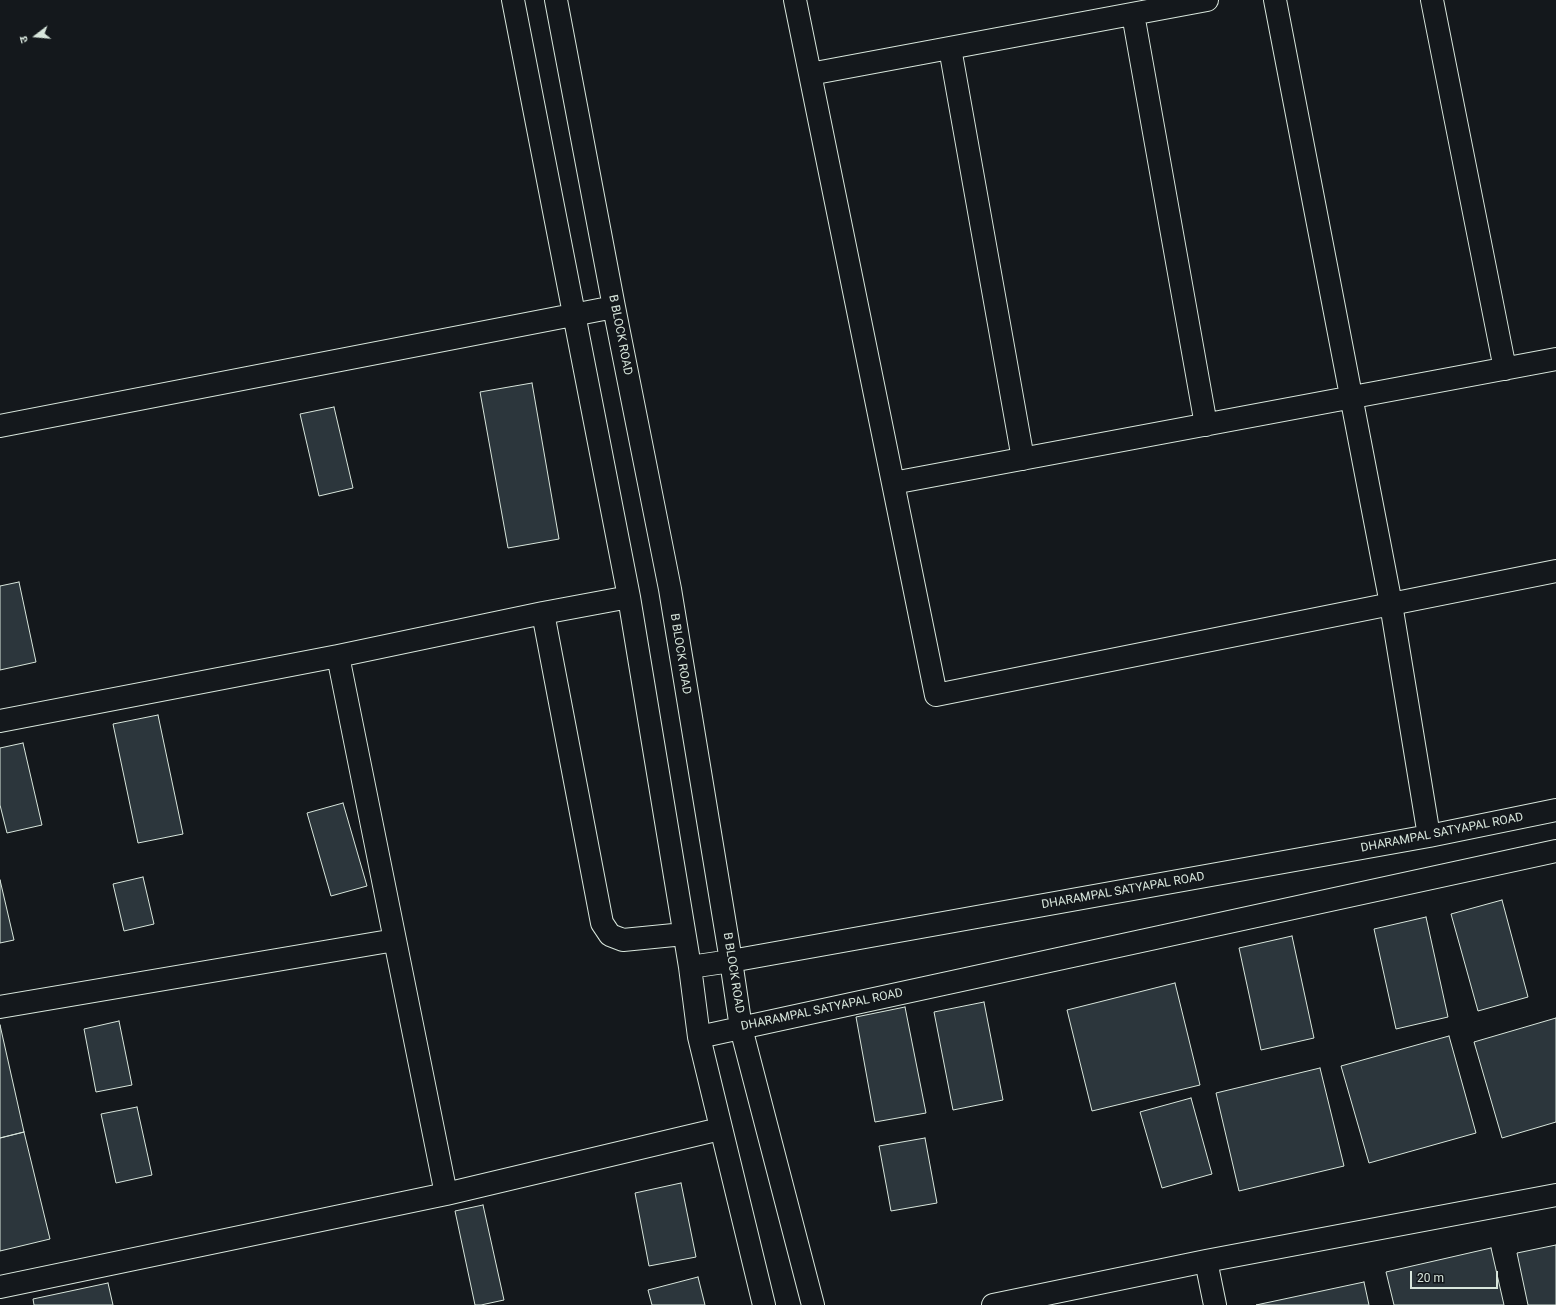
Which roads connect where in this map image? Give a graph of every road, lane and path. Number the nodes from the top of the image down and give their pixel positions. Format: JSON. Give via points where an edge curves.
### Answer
{"nodes":[{"id":1,"x":513,"y":0,"type":"edge"},
{"id":2,"x":556,"y":0,"type":"edge"},
{"id":3,"x":795,"y":0,"type":"edge"},
{"id":4,"x":1207,"y":0,"type":"edge"},
{"id":5,"x":1275,"y":0,"type":"edge"},
{"id":6,"x":1432,"y":0,"type":"edge"},
{"id":7,"x":1133,"y":14,"type":"junction"},
{"id":8,"x":950,"y":48,"type":"junction"},
{"id":9,"x":810,"y":74,"type":"junction"},
{"id":10,"x":614,"y":307,"type":"junction"},
{"id":11,"x":574,"y":315,"type":"junction"},
{"id":12,"x":1556,"y":359,"type":"edge"},
{"id":13,"x":1505,"y":369,"type":"junction"},
{"id":14,"x":1351,"y":398,"type":"junction"},
{"id":15,"x":1206,"y":425,"type":"junction"},
{"id":16,"x":0,"y":426,"type":"edge"},
{"id":17,"x":1023,"y":459,"type":"junction"},
{"id":18,"x":893,"y":483,"type":"junction"},
{"id":19,"x":1556,"y":571,"type":"edge"},
{"id":20,"x":629,"y":597,"type":"junction"},
{"id":21,"x":1391,"y":604,"type":"junction"},
{"id":22,"x":542,"y":613,"type":"junction"},
{"id":23,"x":338,"y":656,"type":"junction"},
{"id":24,"x":0,"y":721,"type":"edge"},
{"id":25,"x":1556,"y":810,"type":"edge"},
{"id":26,"x":1430,"y":836,"type":"junction"},
{"id":27,"x":1556,"y":851,"type":"edge"},
{"id":28,"x":684,"y":934,"type":"junction"},
{"id":29,"x":395,"y":940,"type":"junction"},
{"id":30,"x":731,"y":961,"type":"junction"},
{"id":31,"x":690,"y":967,"type":"junction"},
{"id":32,"x":0,"y":1007,"type":"edge"},
{"id":33,"x":741,"y":1028,"type":"junction"},
{"id":34,"x":699,"y":1037,"type":"junction"},
{"id":35,"x":720,"y":1128,"type":"junction"},
{"id":36,"x":446,"y":1194,"type":"junction"},
{"id":37,"x":1556,"y":1195,"type":"edge"},
{"id":38,"x":1206,"y":1261,"type":"junction"},
{"id":39,"x":0,"y":1287,"type":"edge"},
{"id":40,"x":764,"y":1305,"type":"edge"},
{"id":41,"x":812,"y":1305,"type":"edge"},
{"id":42,"x":993,"y":1305,"type":"edge"},
{"id":43,"x":1215,"y":1305,"type":"edge"}],
"edges":[{"from":1,"to":11,"type":"street"},
{"from":2,"to":10,"type":"street","name":"B BLOCK ROAD"},
{"from":3,"to":9,"type":"street"},
{"from":4,"to":7,"type":"street"},
{"from":5,"to":14,"type":"street"},
{"from":6,"to":13,"type":"street"},
{"from":7,"to":8,"type":"street"},
{"from":7,"to":15,"type":"street"},
{"from":8,"to":9,"type":"street"},
{"from":8,"to":17,"type":"street"},
{"from":9,"to":18,"type":"street"},
{"from":10,"to":11,"type":"street"},
{"from":10,"to":30,"type":"street","name":"B BLOCK ROAD","via":[[670,589]]},
{"from":11,"to":16,"type":"street"},
{"from":11,"to":20,"type":"street"},
{"from":12,"to":13,"type":"street"},
{"from":13,"to":14,"type":"street"},
{"from":14,"to":15,"type":"street"},
{"from":14,"to":21,"type":"street"},
{"from":15,"to":17,"type":"street"},
{"from":17,"to":18,"type":"street"},
{"from":18,"to":21,"type":"street","via":[[936,695]]},
{"from":19,"to":21,"type":"street"},
{"from":20,"to":22,"type":"street"},
{"from":20,"to":28,"type":"street"},
{"from":21,"to":26,"type":"street"},
{"from":22,"to":23,"type":"street"},
{"from":22,"to":28,"type":"street","via":[[602,923],[610,935],[623,940]]},
{"from":23,"to":24,"type":"street"},
{"from":23,"to":29,"type":"street"},
{"from":25,"to":26,"type":"street","name":"DHARAMPAL SATYAPAL ROAD"},
{"from":26,"to":30,"type":"street","name":"DHARAMPAL SATYAPAL ROAD"},
{"from":27,"to":33,"type":"street","name":"DHARAMPAL SATYAPAL ROAD"},
{"from":28,"to":31,"type":"street"},
{"from":29,"to":32,"type":"street"},
{"from":29,"to":36,"type":"street"},
{"from":30,"to":31,"type":"street","name":"DHARAMPAL SATYAPAL ROAD"},
{"from":30,"to":33,"type":"street","name":"B BLOCK ROAD"},
{"from":31,"to":34,"type":"street"},
{"from":33,"to":34,"type":"street","name":"DHARAMPAL SATYAPAL ROAD"},
{"from":33,"to":41,"type":"street","name":"B BLOCK ROAD"},
{"from":34,"to":35,"type":"street"},
{"from":35,"to":36,"type":"street"},
{"from":35,"to":40,"type":"street"},
{"from":36,"to":39,"type":"street"},
{"from":37,"to":38,"type":"street"},
{"from":38,"to":42,"type":"street"},
{"from":38,"to":43,"type":"street"}]}
